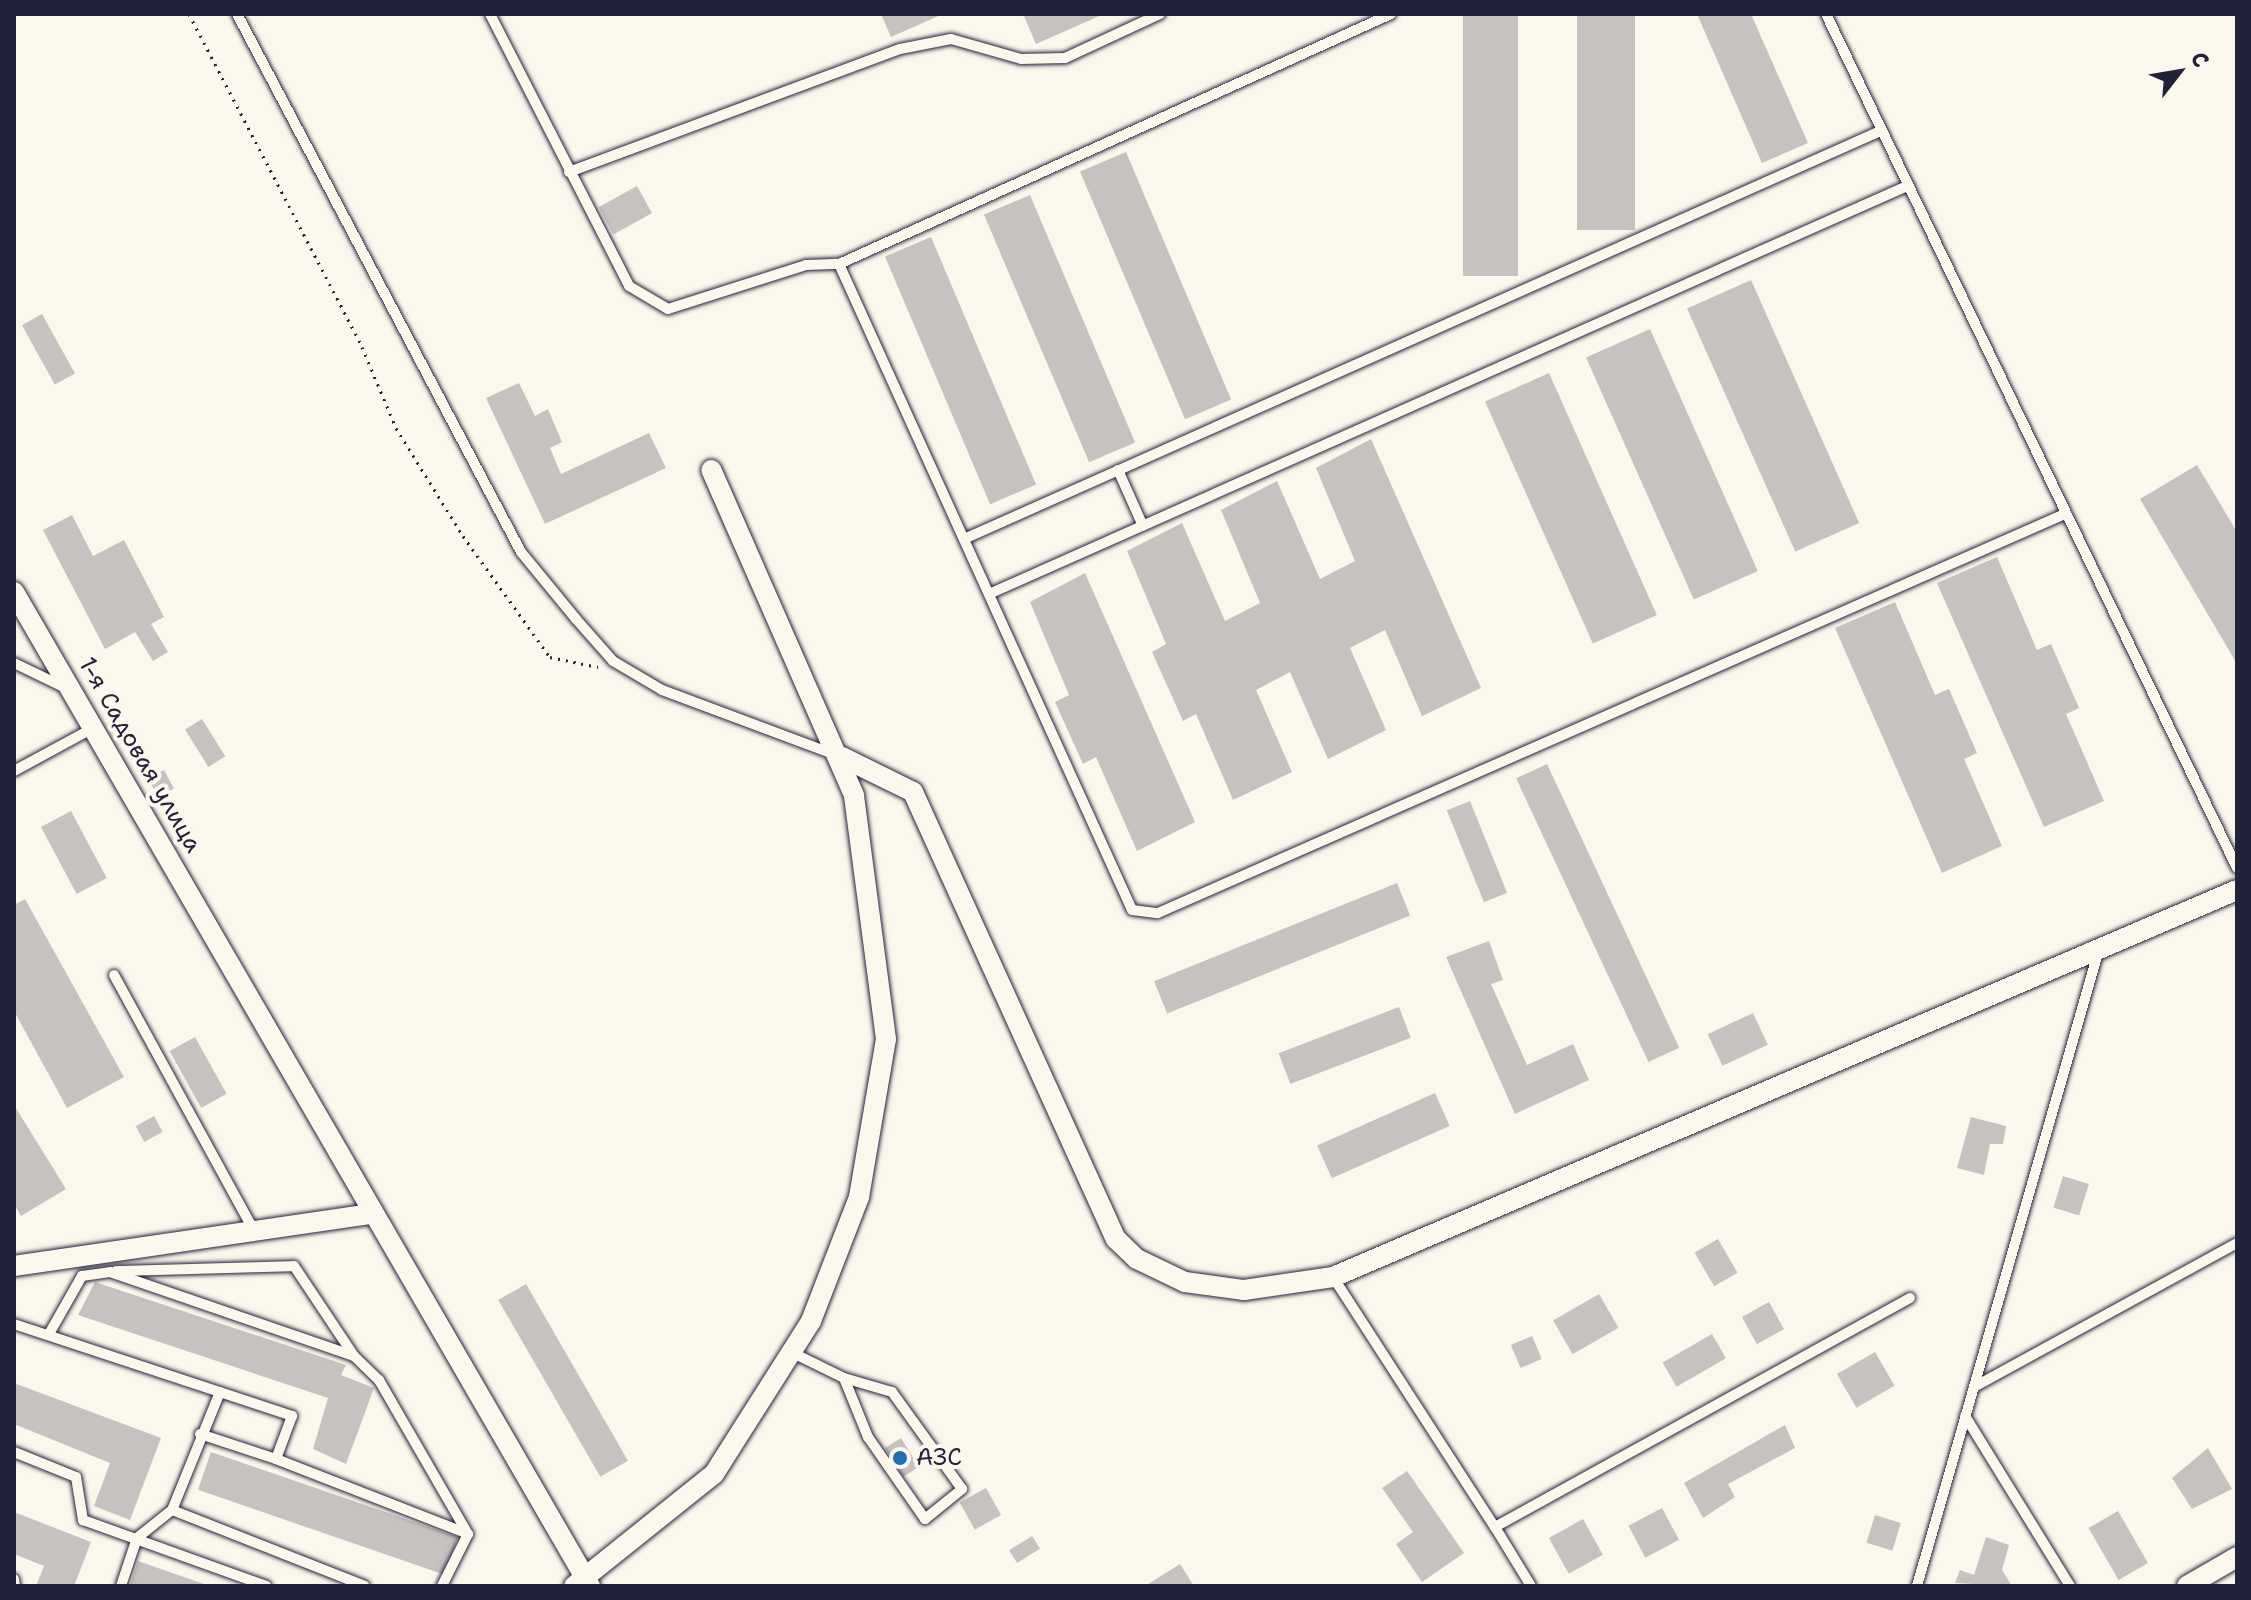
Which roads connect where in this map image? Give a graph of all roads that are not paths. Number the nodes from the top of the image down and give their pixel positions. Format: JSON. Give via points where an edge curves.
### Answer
{"nodes":[{"id":1,"x":237,"y":14,"type":"edge"},
{"id":2,"x":490,"y":14,"type":"edge"},
{"id":3,"x":1160,"y":14,"type":"edge"},
{"id":4,"x":1391,"y":14,"type":"edge"},
{"id":5,"x":1826,"y":14,"type":"edge"},
{"id":6,"x":1878,"y":132,"type":"junction"},
{"id":7,"x":569,"y":172,"type":"junction"},
{"id":8,"x":1905,"y":187,"type":"junction"},
{"id":9,"x":839,"y":264,"type":"junction"},
{"id":10,"x":711,"y":470,"type":"dead end"},
{"id":11,"x":1118,"y":470,"type":"junction"},
{"id":12,"x":2065,"y":514,"type":"junction"},
{"id":13,"x":1143,"y":526,"type":"junction"},
{"id":14,"x":964,"y":539,"type":"junction"},
{"id":15,"x":14,"y":592,"type":"edge"},
{"id":16,"x":989,"y":594,"type":"junction"},
{"id":17,"x":14,"y":663,"type":"edge"},
{"id":18,"x":73,"y":692,"type":"junction"},
{"id":19,"x":95,"y":727,"type":"junction"},
{"id":20,"x":842,"y":757,"type":"junction"},
{"id":21,"x":14,"y":771,"type":"edge"},
{"id":22,"x":2237,"y":868,"type":"edge"},
{"id":23,"x":2237,"y":890,"type":"edge"},
{"id":24,"x":2099,"y":949,"type":"junction"},
{"id":25,"x":114,"y":975,"type":"dead end"},
{"id":26,"x":371,"y":1214,"type":"junction"},
{"id":27,"x":254,"y":1231,"type":"junction"},
{"id":28,"x":2237,"y":1243,"type":"edge"},
{"id":29,"x":16,"y":1267,"type":"edge"},
{"id":30,"x":110,"y":1272,"type":"junction"},
{"id":31,"x":1333,"y":1277,"type":"junction"},
{"id":32,"x":1910,"y":1298,"type":"dead end"},
{"id":33,"x":14,"y":1324,"type":"edge"},
{"id":34,"x":49,"y":1334,"type":"junction"},
{"id":35,"x":791,"y":1352,"type":"junction"},
{"id":36,"x":354,"y":1356,"type":"junction"},
{"id":37,"x":844,"y":1378,"type":"junction"},
{"id":38,"x":1974,"y":1387,"type":"junction"},
{"id":39,"x":220,"y":1392,"type":"junction"},
{"id":40,"x":1965,"y":1416,"type":"junction"},
{"id":41,"x":200,"y":1434,"type":"junction"},
{"id":42,"x":14,"y":1452,"type":"edge"},
{"id":43,"x":276,"y":1459,"type":"junction"},
{"id":44,"x":172,"y":1510,"type":"junction"},
{"id":45,"x":1495,"y":1527,"type":"junction"},
{"id":46,"x":468,"y":1534,"type":"junction"},
{"id":47,"x":137,"y":1538,"type":"junction"},
{"id":48,"x":2237,"y":1557,"type":"edge"},
{"id":49,"x":14,"y":1579,"type":"edge"},
{"id":50,"x":583,"y":1584,"type":"edge"},
{"id":51,"x":15,"y":1586,"type":"edge"},
{"id":52,"x":121,"y":1586,"type":"edge"},
{"id":53,"x":266,"y":1586,"type":"edge"},
{"id":54,"x":365,"y":1586,"type":"edge"},
{"id":55,"x":442,"y":1586,"type":"edge"},
{"id":56,"x":1531,"y":1586,"type":"edge"},
{"id":57,"x":1917,"y":1586,"type":"edge"},
{"id":58,"x":2070,"y":1586,"type":"edge"},
{"id":59,"x":2187,"y":1586,"type":"edge"}],
"edges":[{"from":1,"to":20,"type":"lane","via":[[521,552],[613,661]]},
{"from":2,"to":7,"type":"lane"},
{"from":3,"to":7,"type":"lane","via":[[1065,58],[1021,59],[951,39],[900,49]]},
{"from":4,"to":9,"type":"lane"},
{"from":5,"to":6,"type":"lane"},
{"from":6,"to":8,"type":"lane"},
{"from":6,"to":11,"type":"lane"},
{"from":7,"to":9,"type":"lane","via":[[629,286],[668,309],[806,265]]},
{"from":8,"to":12,"type":"lane"},
{"from":8,"to":13,"type":"lane"},
{"from":9,"to":14,"type":"lane"},
{"from":10,"to":20,"type":"street"},
{"from":11,"to":13,"type":"lane"},
{"from":11,"to":14,"type":"lane"},
{"from":12,"to":16,"type":"lane","via":[[1158,913],[1132,910]]},
{"from":12,"to":22,"type":"lane"},
{"from":13,"to":16,"type":"lane"},
{"from":14,"to":16,"type":"lane"},
{"from":15,"to":18,"type":"street","name":"1-я Садовая улица"},
{"from":17,"to":18,"type":"lane"},
{"from":18,"to":19,"type":"street","name":"1-я Садовая улица"},
{"from":19,"to":21,"type":"lane"},
{"from":19,"to":26,"type":"street","name":"1-я Садовая улица"},
{"from":20,"to":31,"type":"street","via":[[913,792],[1116,1239],[1137,1259],[1185,1282],[1244,1290]]},
{"from":20,"to":35,"type":"street","via":[[854,795],[886,1039],[859,1197]]},
{"from":23,"to":24,"type":"street"},
{"from":24,"to":31,"type":"street"},
{"from":24,"to":38,"type":"lane"},
{"from":25,"to":27,"type":"lane"},
{"from":26,"to":27,"type":"street"},
{"from":26,"to":50,"type":"street","name":"1-я Садовая улица"},
{"from":27,"to":29,"type":"street"},
{"from":28,"to":38,"type":"lane"},
{"from":30,"to":34,"type":"lane","via":[[82,1276]]},
{"from":30,"to":36,"type":"lane"},
{"from":30,"to":36,"type":"lane","via":[[294,1266]]},
{"from":31,"to":45,"type":"lane"},
{"from":32,"to":45,"type":"lane"},
{"from":33,"to":34,"type":"lane"},
{"from":34,"to":39,"type":"lane"},
{"from":35,"to":37,"type":"lane"},
{"from":35,"to":50,"type":"street","via":[[714,1474]]},
{"from":36,"to":46,"type":"lane","via":[[379,1380]]},
{"from":37,"to":37,"type":"lane","via":[[868,1437],[925,1519],[962,1489],[892,1392]]},
{"from":38,"to":40,"type":"lane"},
{"from":39,"to":41,"type":"lane"},
{"from":39,"to":43,"type":"lane","via":[[292,1416]]},
{"from":40,"to":57,"type":"lane"},
{"from":40,"to":58,"type":"lane"},
{"from":41,"to":43,"type":"lane"},
{"from":41,"to":44,"type":"lane"},
{"from":42,"to":47,"type":"lane","via":[[76,1477],[83,1520]]},
{"from":43,"to":46,"type":"lane"},
{"from":44,"to":47,"type":"lane"},
{"from":44,"to":54,"type":"lane"},
{"from":45,"to":56,"type":"lane"},
{"from":46,"to":55,"type":"lane"},
{"from":47,"to":52,"type":"lane"},
{"from":47,"to":53,"type":"lane"},
{"from":48,"to":59,"type":"street"},
{"from":49,"to":51,"type":"lane"}]}
